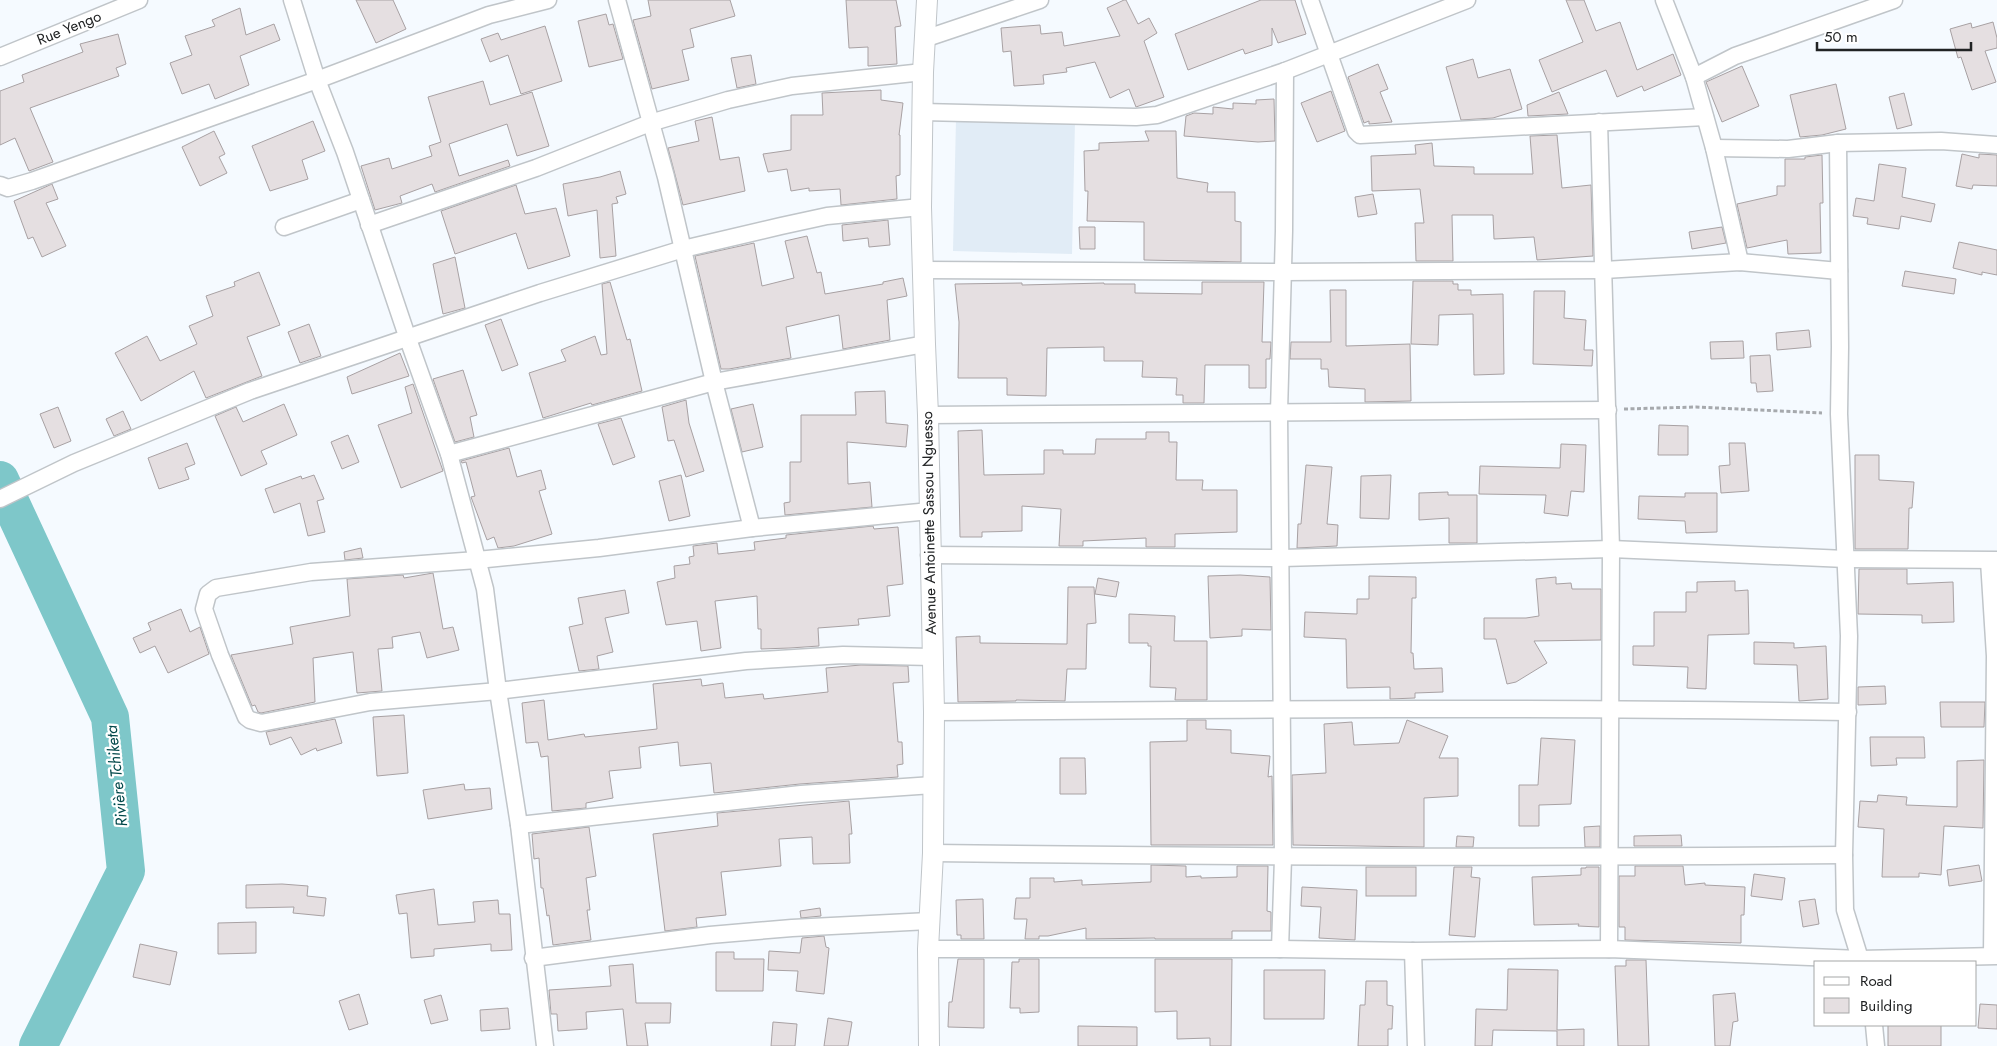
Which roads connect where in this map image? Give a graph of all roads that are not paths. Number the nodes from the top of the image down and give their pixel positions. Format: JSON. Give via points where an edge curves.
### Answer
{"nodes":[{"id":1,"x":139,"y":0,"type":"edge"},
{"id":2,"x":292,"y":0,"type":"edge"},
{"id":3,"x":548,"y":0,"type":"edge"},
{"id":4,"x":617,"y":0,"type":"edge"},
{"id":5,"x":927,"y":0,"type":"edge"},
{"id":6,"x":1040,"y":0,"type":"edge"},
{"id":7,"x":1310,"y":0,"type":"edge"},
{"id":8,"x":1467,"y":0,"type":"edge"},
{"id":9,"x":1664,"y":0,"type":"edge"},
{"id":10,"x":1894,"y":0,"type":"edge"},
{"id":11,"x":924,"y":39,"type":"junction"},
{"id":12,"x":1329,"y":54,"type":"junction"},
{"id":13,"x":0,"y":57,"type":"edge"},
{"id":14,"x":1284,"y":71,"type":"junction"},
{"id":15,"x":923,"y":72,"type":"junction"},
{"id":16,"x":1694,"y":77,"type":"junction"},
{"id":17,"x":317,"y":80,"type":"junction"},
{"id":18,"x":922,"y":112,"type":"junction"},
{"id":19,"x":1705,"y":116,"type":"junction"},
{"id":20,"x":1599,"y":122,"type":"junction"},
{"id":21,"x":650,"y":123,"type":"junction"},
{"id":22,"x":1838,"y":143,"type":"junction"},
{"id":23,"x":1997,"y":145,"type":"edge"},
{"id":24,"x":1714,"y":148,"type":"junction"},
{"id":25,"x":0,"y":185,"type":"edge"},
{"id":26,"x":361,"y":200,"type":"junction"},
{"id":27,"x":922,"y":206,"type":"junction"},
{"id":28,"x":369,"y":225,"type":"junction"},
{"id":29,"x":284,"y":227,"type":"dead end"},
{"id":30,"x":683,"y":249,"type":"junction"},
{"id":31,"x":1740,"y":262,"type":"junction"},
{"id":32,"x":923,"y":270,"type":"junction"},
{"id":33,"x":1604,"y":270,"type":"junction"},
{"id":34,"x":1839,"y":271,"type":"junction"},
{"id":35,"x":1283,"y":272,"type":"junction"},
{"id":36,"x":408,"y":339,"type":"junction"},
{"id":37,"x":924,"y":344,"type":"junction"},
{"id":38,"x":714,"y":382,"type":"junction"},
{"id":39,"x":1608,"y":410,"type":"junction"},
{"id":40,"x":1279,"y":412,"type":"junction"},
{"id":41,"x":928,"y":414,"type":"junction"},
{"id":42,"x":449,"y":454,"type":"junction"},
{"id":43,"x":0,"y":500,"type":"edge"},
{"id":44,"x":930,"y":511,"type":"junction"},
{"id":45,"x":752,"y":528,"type":"junction"},
{"id":46,"x":1611,"y":549,"type":"junction"},
{"id":47,"x":930,"y":555,"type":"junction"},
{"id":48,"x":1282,"y":558,"type":"junction"},
{"id":49,"x":1846,"y":559,"type":"junction"},
{"id":50,"x":477,"y":560,"type":"junction"},
{"id":51,"x":1993,"y":561,"type":"edge"},
{"id":52,"x":932,"y":657,"type":"junction"},
{"id":53,"x":498,"y":691,"type":"junction"},
{"id":54,"x":1281,"y":708,"type":"junction"},
{"id":55,"x":1611,"y":708,"type":"junction"},
{"id":56,"x":934,"y":712,"type":"junction"},
{"id":57,"x":1848,"y":712,"type":"junction"},
{"id":58,"x":934,"y":785,"type":"junction"},
{"id":59,"x":519,"y":825,"type":"junction"},
{"id":60,"x":932,"y":853,"type":"junction"},
{"id":61,"x":1844,"y":855,"type":"junction"},
{"id":62,"x":1283,"y":858,"type":"junction"},
{"id":63,"x":1610,"y":858,"type":"junction"},
{"id":64,"x":929,"y":921,"type":"junction"},
{"id":65,"x":928,"y":949,"type":"junction"},
{"id":66,"x":1280,"y":949,"type":"junction"},
{"id":67,"x":1609,"y":949,"type":"junction"},
{"id":68,"x":1413,"y":951,"type":"junction"},
{"id":69,"x":1994,"y":956,"type":"edge"},
{"id":70,"x":533,"y":958,"type":"junction"},
{"id":71,"x":1861,"y":960,"type":"edge"},
{"id":72,"x":1874,"y":1026,"type":"edge"},
{"id":73,"x":544,"y":1046,"type":"edge"},
{"id":74,"x":929,"y":1046,"type":"edge"},
{"id":75,"x":1416,"y":1046,"type":"edge"},
{"id":76,"x":1876,"y":1046,"type":"edge"}],
"edges":[{"from":1,"to":13,"type":"street","name":"Rue Yengo"},
{"from":2,"to":17,"type":"street"},
{"from":3,"to":17,"type":"street","via":[[489,15]]},
{"from":4,"to":21,"type":"street"},
{"from":5,"to":11,"type":"street","name":"Avenue Antoinette Sassou Nguesso"},
{"from":6,"to":11,"type":"street"},
{"from":7,"to":12,"type":"street"},
{"from":8,"to":12,"type":"street"},
{"from":9,"to":16,"type":"street"},
{"from":10,"to":16,"type":"street","via":[[1735,56]]},
{"from":11,"to":15,"type":"street","name":"Avenue Antoinette Sassou Nguesso"},
{"from":12,"to":14,"type":"street"},
{"from":12,"to":20,"type":"street","via":[[1356,131],[1365,136]]},
{"from":14,"to":18,"type":"street","via":[[1157,114],[1136,117]]},
{"from":14,"to":35,"type":"street"},
{"from":15,"to":18,"type":"street","name":"Avenue Antoinette Sassou Nguesso"},
{"from":15,"to":21,"type":"street","via":[[792,86],[728,100]]},
{"from":16,"to":19,"type":"street"},
{"from":17,"to":25,"type":"street","via":[[32,181],[8,188]]},
{"from":17,"to":26,"type":"street"},
{"from":18,"to":27,"type":"street","name":"Avenue Antoinette Sassou Nguesso"},
{"from":19,"to":20,"type":"street"},
{"from":19,"to":24,"type":"street"},
{"from":20,"to":33,"type":"street"},
{"from":21,"to":28,"type":"street","via":[[536,168]]},
{"from":21,"to":30,"type":"street"},
{"from":22,"to":23,"type":"street","via":[[1941,141]]},
{"from":22,"to":24,"type":"street","via":[[1788,149]]},
{"from":22,"to":34,"type":"street"},
{"from":24,"to":31,"type":"street"},
{"from":26,"to":28,"type":"street"},
{"from":26,"to":29,"type":"street"},
{"from":27,"to":30,"type":"street","via":[[827,216]]},
{"from":27,"to":32,"type":"street","name":"Avenue Antoinette Sassou Nguesso"},
{"from":28,"to":36,"type":"street"},
{"from":30,"to":36,"type":"street","via":[[540,293]]},
{"from":30,"to":38,"type":"street"},
{"from":31,"to":33,"type":"street"},
{"from":31,"to":34,"type":"street"},
{"from":32,"to":35,"type":"street"},
{"from":32,"to":37,"type":"street","name":"Avenue Antoinette Sassou Nguesso"},
{"from":33,"to":35,"type":"street"},
{"from":33,"to":39,"type":"street"},
{"from":34,"to":49,"type":"street","via":[[1839,414]]},
{"from":35,"to":40,"type":"street"},
{"from":36,"to":42,"type":"street"},
{"from":36,"to":43,"type":"street","via":[[250,391],[74,462]]},
{"from":37,"to":38,"type":"street"},
{"from":37,"to":41,"type":"street","name":"Avenue Antoinette Sassou Nguesso"},
{"from":38,"to":42,"type":"street"},
{"from":38,"to":45,"type":"street"},
{"from":39,"to":40,"type":"street"},
{"from":39,"to":46,"type":"street"},
{"from":40,"to":41,"type":"street"},
{"from":40,"to":48,"type":"street"},
{"from":41,"to":44,"type":"street","name":"Avenue Antoinette Sassou Nguesso"},
{"from":42,"to":50,"type":"street"},
{"from":44,"to":45,"type":"street"},
{"from":44,"to":47,"type":"street","name":"Avenue Antoinette Sassou Nguesso"},
{"from":45,"to":50,"type":"street"},
{"from":46,"to":48,"type":"street"},
{"from":46,"to":49,"type":"street"},
{"from":46,"to":55,"type":"street"},
{"from":47,"to":48,"type":"street"},
{"from":47,"to":52,"type":"street","name":"Avenue Antoinette Sassou Nguesso"},
{"from":48,"to":54,"type":"street"},
{"from":49,"to":51,"type":"street"},
{"from":49,"to":57,"type":"street"},
{"from":50,"to":53,"type":"street","via":[[485,589]]},
{"from":50,"to":53,"type":"street","via":[[311,572],[216,588],[208,594],[204,609],[246,717],[254,722],[370,702]]},
{"from":51,"to":69,"type":"street"},
{"from":52,"to":53,"type":"street","via":[[843,655],[746,661]]},
{"from":52,"to":56,"type":"street","name":"Avenue Antoinette Sassou Nguesso"},
{"from":53,"to":59,"type":"street"},
{"from":54,"to":55,"type":"street"},
{"from":54,"to":56,"type":"street"},
{"from":54,"to":62,"type":"street"},
{"from":55,"to":57,"type":"street"},
{"from":55,"to":63,"type":"street"},
{"from":56,"to":58,"type":"street","name":"Avenue Antoinette Sassou Nguesso"},
{"from":57,"to":61,"type":"street"},
{"from":58,"to":59,"type":"street","via":[[801,794]]},
{"from":58,"to":60,"type":"street","name":"Avenue Antoinette Sassou Nguesso"},
{"from":59,"to":70,"type":"street"},
{"from":60,"to":62,"type":"street"},
{"from":60,"to":64,"type":"street","name":"Avenue Antoinette Sassou Nguesso"},
{"from":61,"to":63,"type":"street"},
{"from":61,"to":71,"type":"street","via":[[1845,910]]},
{"from":62,"to":63,"type":"street"},
{"from":62,"to":66,"type":"street"},
{"from":63,"to":67,"type":"street"},
{"from":64,"to":65,"type":"street","name":"Avenue Antoinette Sassou Nguesso"},
{"from":64,"to":70,"type":"street","via":[[710,935]]},
{"from":65,"to":66,"type":"street"},
{"from":65,"to":74,"type":"street","name":"Avenue Antoinette Sassou Nguesso"},
{"from":66,"to":68,"type":"street"},
{"from":67,"to":68,"type":"street"},
{"from":67,"to":71,"type":"street"},
{"from":68,"to":75,"type":"street"},
{"from":69,"to":71,"type":"street"},
{"from":70,"to":73,"type":"street"},
{"from":72,"to":76,"type":"street"}]}
